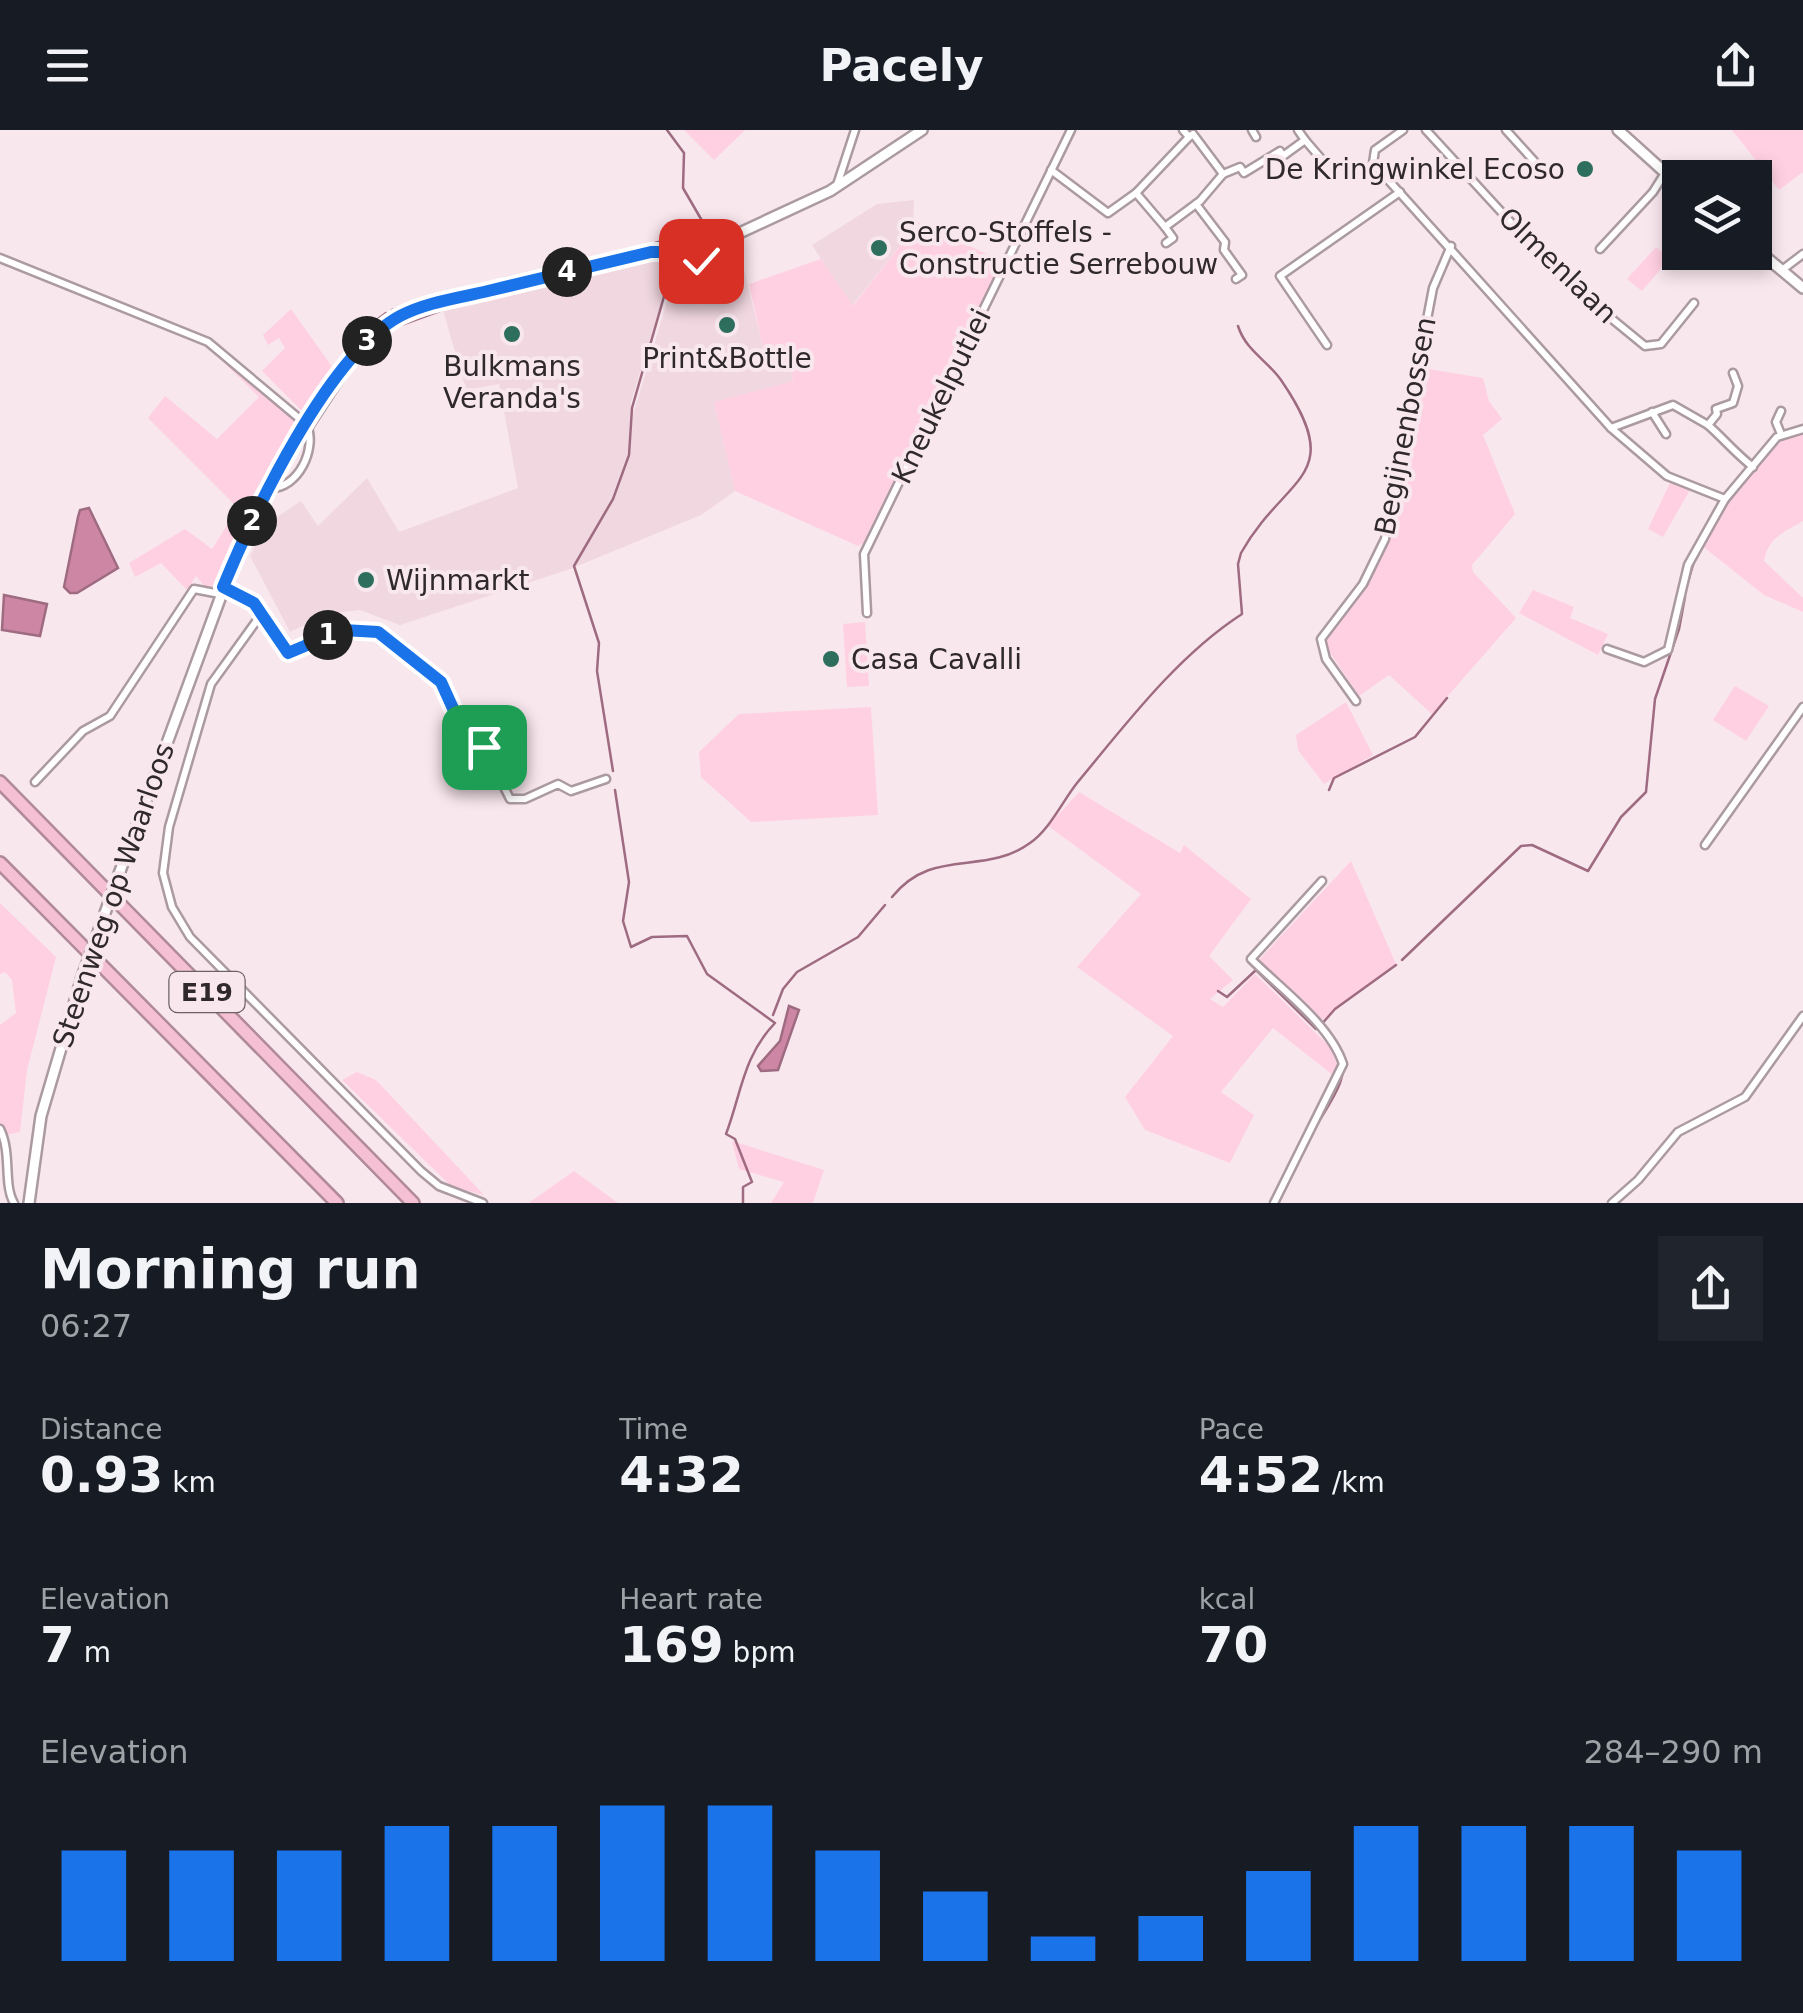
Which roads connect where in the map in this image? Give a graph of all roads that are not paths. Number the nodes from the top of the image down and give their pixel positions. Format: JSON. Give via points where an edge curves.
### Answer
{"nodes":[{"id":1,"x":855,"y":130,"type":"edge"},
{"id":2,"x":922,"y":130,"type":"edge"},
{"id":3,"x":1071,"y":130,"type":"edge"},
{"id":4,"x":1298,"y":130,"type":"edge"},
{"id":5,"x":1404,"y":130,"type":"edge"},
{"id":6,"x":1426,"y":130,"type":"edge"},
{"id":7,"x":1506,"y":130,"type":"edge"},
{"id":8,"x":1618,"y":130,"type":"edge"},
{"id":9,"x":1394,"y":133,"type":"edge"},
{"id":10,"x":1186,"y":134,"type":"edge"},
{"id":11,"x":1305,"y":140,"type":"junction"},
{"id":12,"x":1260,"y":148,"type":"dead end"},
{"id":13,"x":1267,"y":158,"type":"junction"},
{"id":14,"x":1534,"y":161,"type":"dead end"},
{"id":15,"x":1324,"y":162,"type":"dead end"},
{"id":16,"x":1051,"y":170,"type":"junction"},
{"id":17,"x":1662,"y":170,"type":"edge"},
{"id":18,"x":1223,"y":174,"type":"junction"},
{"id":19,"x":1662,"y":178,"type":"edge"},
{"id":20,"x":837,"y":186,"type":"junction"},
{"id":21,"x":1136,"y":192,"type":"junction"},
{"id":22,"x":1400,"y":192,"type":"junction"},
{"id":23,"x":1196,"y":204,"type":"junction"},
{"id":24,"x":1165,"y":227,"type":"junction"},
{"id":25,"x":718,"y":243,"type":"junction"},
{"id":26,"x":1166,"y":243,"type":"dead end"},
{"id":27,"x":1450,"y":246,"type":"junction"},
{"id":28,"x":1600,"y":249,"type":"dead end"},
{"id":29,"x":671,"y":252,"type":"junction"},
{"id":30,"x":1803,"y":254,"type":"edge"},
{"id":31,"x":0,"y":258,"type":"edge"},
{"id":32,"x":1772,"y":262,"type":"edge"},
{"id":33,"x":1782,"y":270,"type":"junction"},
{"id":34,"x":1236,"y":279,"type":"dead end"},
{"id":35,"x":1803,"y":288,"type":"edge"},
{"id":36,"x":1694,"y":303,"type":"dead end"},
{"id":37,"x":1326,"y":345,"type":"dead end"},
{"id":38,"x":1733,"y":373,"type":"dead end"},
{"id":39,"x":1781,"y":410,"type":"dead end"},
{"id":40,"x":1652,"y":412,"type":"junction"},
{"id":41,"x":307,"y":426,"type":"junction"},
{"id":42,"x":1708,"y":426,"type":"junction"},
{"id":43,"x":1611,"y":428,"type":"junction"},
{"id":44,"x":1803,"y":430,"type":"edge"},
{"id":45,"x":1666,"y":434,"type":"dead end"},
{"id":46,"x":1781,"y":434,"type":"junction"},
{"id":47,"x":1753,"y":467,"type":"junction"},
{"id":48,"x":269,"y":488,"type":"junction"},
{"id":49,"x":1725,"y":499,"type":"junction"},
{"id":50,"x":222,"y":591,"type":"junction"},
{"id":51,"x":867,"y":614,"type":"dead end"},
{"id":52,"x":260,"y":616,"type":"junction"},
{"id":53,"x":1607,"y":650,"type":"dead end"},
{"id":54,"x":1356,"y":701,"type":"dead end"},
{"id":55,"x":1803,"y":707,"type":"edge"},
{"id":56,"x":606,"y":779,"type":"dead end"},
{"id":57,"x":0,"y":782,"type":"edge"},
{"id":58,"x":36,"y":782,"type":"dead end"},
{"id":59,"x":1705,"y":845,"type":"dead end"},
{"id":60,"x":0,"y":864,"type":"edge"},
{"id":61,"x":1322,"y":882,"type":"dead end"},
{"id":62,"x":1803,"y":1016,"type":"edge"},
{"id":63,"x":0,"y":1128,"type":"edge"},
{"id":64,"x":14,"y":1203,"type":"edge"},
{"id":65,"x":29,"y":1203,"type":"edge"},
{"id":66,"x":337,"y":1203,"type":"edge"},
{"id":67,"x":413,"y":1203,"type":"edge"},
{"id":68,"x":483,"y":1203,"type":"edge"},
{"id":69,"x":1274,"y":1203,"type":"edge"},
{"id":70,"x":1612,"y":1203,"type":"edge"}],
"edges":[{"from":1,"to":20,"type":"street"},
{"from":2,"to":20,"type":"street","name":"Steenweg op Waarloos"},
{"from":3,"to":16,"type":"street","name":"Kneukelputlei"},
{"from":4,"to":11,"type":"street"},
{"from":5,"to":9,"type":"street"},
{"from":6,"to":36,"type":"street","name":"Olmenlaan","via":[[1562,278],[1645,346],[1661,344]]},
{"from":7,"to":14,"type":"street"},
{"from":8,"to":17,"type":"street"},
{"from":9,"to":22,"type":"street","via":[[1371,156]]},
{"from":10,"to":18,"type":"street","via":[[1193,134]]},
{"from":10,"to":21,"type":"street"},
{"from":11,"to":13,"type":"street","via":[[1283,156],[1280,151]]},
{"from":11,"to":15,"type":"street"},
{"from":12,"to":13,"type":"street"},
{"from":13,"to":18,"type":"street","via":[[1244,173],[1240,166]]},
{"from":16,"to":21,"type":"street","via":[[1108,213]]},
{"from":16,"to":51,"type":"street","name":"Kneukelputlei","via":[[864,554]]},
{"from":18,"to":23,"type":"street"},
{"from":19,"to":28,"type":"street"},
{"from":20,"to":25,"type":"street","name":"Steenweg op Waarloos"},
{"from":21,"to":24,"type":"street"},
{"from":22,"to":27,"type":"street"},
{"from":22,"to":37,"type":"street","via":[[1280,276]]},
{"from":23,"to":24,"type":"street"},
{"from":23,"to":34,"type":"street","via":[[1226,242],[1224,250],[1242,275]]},
{"from":24,"to":26,"type":"street","via":[[1173,238]]},
{"from":25,"to":29,"type":"street","name":"Steenweg op Waarloos","via":[[702,238]]},
{"from":25,"to":29,"type":"street","name":"Steenweg op Waarloos","via":[[711,257],[691,263],[682,264]]},
{"from":27,"to":43,"type":"street"},
{"from":27,"to":54,"type":"street","name":"Begijnenbossen","via":[[1433,288],[1387,534],[1362,584],[1321,639],[1326,659]]},
{"from":29,"to":41,"type":"street","name":"Steenweg op Waarloos","via":[[413,310],[366,342]]},
{"from":30,"to":33,"type":"street"},
{"from":31,"to":41,"type":"street","via":[[208,342]]},
{"from":32,"to":33,"type":"street"},
{"from":33,"to":35,"type":"street"},
{"from":38,"to":42,"type":"street","via":[[1733,403],[1716,410]]},
{"from":39,"to":46,"type":"street"},
{"from":40,"to":42,"type":"street","via":[[1672,405]]},
{"from":40,"to":43,"type":"street"},
{"from":40,"to":45,"type":"street"},
{"from":41,"to":48,"type":"street","name":"Steenweg op Waarloos"},
{"from":41,"to":48,"type":"street","name":"Steenweg op Waarloos","via":[[309,454],[292,480]]},
{"from":42,"to":47,"type":"street"},
{"from":43,"to":49,"type":"street","via":[[1667,476]]},
{"from":44,"to":46,"type":"street"},
{"from":46,"to":47,"type":"street"},
{"from":47,"to":49,"type":"street"},
{"from":48,"to":50,"type":"street","name":"Steenweg op Waarloos"},
{"from":49,"to":53,"type":"street","via":[[1688,565],[1668,650],[1644,662]]},
{"from":50,"to":52,"type":"street","via":[[245,595]]},
{"from":50,"to":58,"type":"street","via":[[194,590],[110,716],[83,730]]},
{"from":50,"to":65,"type":"street","name":"Steenweg op Waarloos","bridge":true,"via":[[82,976],[41,1116]]},
{"from":52,"to":56,"type":"street","via":[[288,653],[343,630],[378,632],[397,642],[441,682],[458,726],[484,747],[510,800],[558,784],[571,791]]},
{"from":52,"to":68,"type":"street","via":[[212,684],[169,827],[163,872],[172,908],[190,937],[420,1171]]},
{"from":55,"to":59,"type":"street"},
{"from":57,"to":67,"type":"highway","number":"E19"},
{"from":60,"to":66,"type":"highway","number":"E19"},
{"from":61,"to":69,"type":"street","via":[[1250,959],[1308,1015],[1342,1064]]},
{"from":62,"to":70,"type":"street","via":[[1745,1098],[1678,1132]]},
{"from":63,"to":64,"type":"street"}]}
